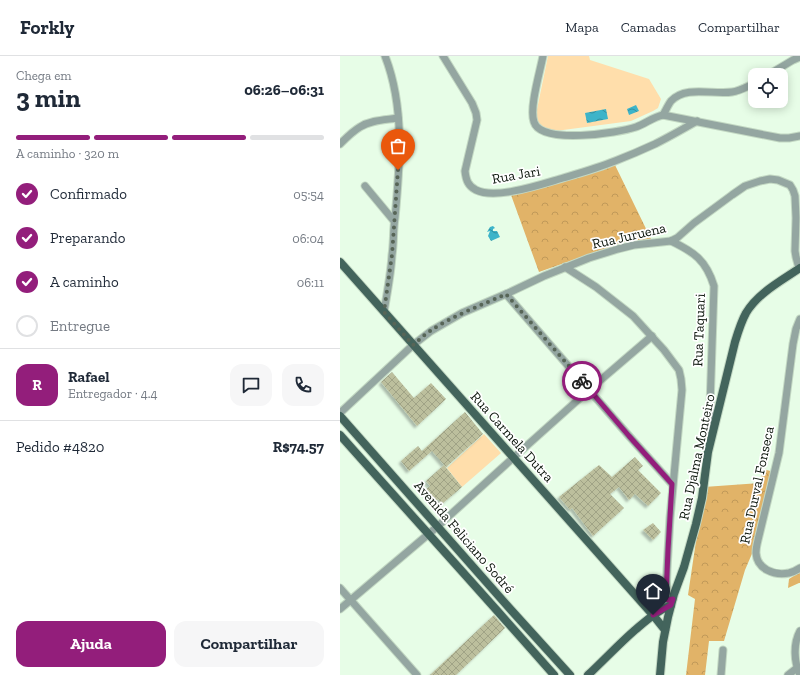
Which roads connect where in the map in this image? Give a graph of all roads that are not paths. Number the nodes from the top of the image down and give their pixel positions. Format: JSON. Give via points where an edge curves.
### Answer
{"nodes":[{"id":1,"x":385,"y":56,"type":"edge"},
{"id":2,"x":443,"y":56,"type":"edge"},
{"id":3,"x":543,"y":56,"type":"edge"},
{"id":4,"x":800,"y":57,"type":"edge"},
{"id":5,"x":780,"y":68,"type":"edge"},
{"id":6,"x":748,"y":86,"type":"edge"},
{"id":7,"x":663,"y":115,"type":"junction"},
{"id":8,"x":398,"y":118,"type":"junction"},
{"id":9,"x":697,"y":121,"type":"junction"},
{"id":10,"x":800,"y":136,"type":"edge"},
{"id":11,"x":340,"y":144,"type":"edge"},
{"id":12,"x":365,"y":186,"type":"dead end"},
{"id":13,"x":394,"y":220,"type":"junction"},
{"id":14,"x":671,"y":241,"type":"junction"},
{"id":15,"x":340,"y":262,"type":"edge"},
{"id":16,"x":565,"y":267,"type":"junction"},
{"id":17,"x":800,"y":268,"type":"edge"},
{"id":18,"x":506,"y":294,"type":"junction"},
{"id":19,"x":384,"y":312,"type":"junction"},
{"id":20,"x":800,"y":319,"type":"edge"},
{"id":21,"x":652,"y":336,"type":"junction"},
{"id":22,"x":413,"y":345,"type":"junction"},
{"id":23,"x":589,"y":390,"type":"junction"},
{"id":24,"x":340,"y":414,"type":"edge"},
{"id":25,"x":340,"y":435,"type":"edge"},
{"id":26,"x":711,"y":440,"type":"junction"},
{"id":27,"x":513,"y":458,"type":"junction"},
{"id":28,"x":672,"y":484,"type":"junction"},
{"id":29,"x":438,"y":526,"type":"junction"},
{"id":30,"x":428,"y":534,"type":"junction"},
{"id":31,"x":800,"y":568,"type":"edge"},
{"id":32,"x":340,"y":588,"type":"edge"},
{"id":33,"x":351,"y":600,"type":"junction"},
{"id":34,"x":672,"y":602,"type":"junction"},
{"id":35,"x":340,"y":609,"type":"edge"},
{"id":36,"x":512,"y":611,"type":"junction"},
{"id":37,"x":653,"y":615,"type":"junction"},
{"id":38,"x":504,"y":618,"type":"junction"},
{"id":39,"x":665,"y":630,"type":"junction"},
{"id":40,"x":800,"y":630,"type":"edge"},
{"id":41,"x":723,"y":650,"type":"dead end"},
{"id":42,"x":798,"y":672,"type":"edge"},
{"id":43,"x":417,"y":675,"type":"edge"},
{"id":44,"x":554,"y":675,"type":"edge"},
{"id":45,"x":570,"y":675,"type":"edge"},
{"id":46,"x":588,"y":675,"type":"edge"},
{"id":47,"x":660,"y":675,"type":"edge"},
{"id":48,"x":721,"y":675,"type":"edge"},
{"id":49,"x":788,"y":675,"type":"edge"}],
"edges":[{"from":1,"to":8,"type":"street","via":[[396,97]]},
{"from":2,"to":9,"type":"street","name":"Rua Jari","via":[[476,113],[477,120],[465,171],[470,186],[480,192],[519,190],[594,169],[654,145]]},
{"from":3,"to":7,"type":"street","via":[[532,114],[535,126],[545,132],[589,136],[637,127]]},
{"from":4,"to":5,"type":"street"},
{"from":6,"to":7,"type":"street","via":[[733,92],[686,93],[677,96]]},
{"from":7,"to":9,"type":"street"},
{"from":8,"to":11,"type":"street","via":[[358,127]]},
{"from":8,"to":13,"type":"street","via":[[398,170]]},
{"from":9,"to":10,"type":"street","via":[[780,138]]},
{"from":12,"to":13,"type":"street"},
{"from":13,"to":19,"type":"street"},
{"from":14,"to":16,"type":"street","name":"Rua Juruena","via":[[634,245]]},
{"from":14,"to":17,"type":"street","name":"Rua Juruena","via":[[745,186],[770,179],[778,180],[790,185],[795,196],[795,251]]},
{"from":14,"to":26,"type":"street","name":"Rua Taquari","via":[[701,260],[714,286]]},
{"from":15,"to":19,"type":"main road","name":"Rua Carmela Dutra"},
{"from":16,"to":18,"type":"street","name":"Rua Juruena"},
{"from":16,"to":21,"type":"street","via":[[620,305]]},
{"from":17,"to":26,"type":"main road","name":"Rua Djalma Monteiro","via":[[756,301],[739,327]]},
{"from":18,"to":22,"type":"street","name":"Rua Juruena","via":[[443,324]]},
{"from":18,"to":23,"type":"street"},
{"from":19,"to":22,"type":"main road","name":"Rua Carmela Dutra"},
{"from":20,"to":31,"type":"street","name":"Rua Durval Fonseca","via":[[793,344],[779,453],[756,552],[758,561],[767,570],[788,573]]},
{"from":21,"to":23,"type":"street"},
{"from":21,"to":28,"type":"street","via":[[679,370],[681,379]]},
{"from":22,"to":24,"type":"street","name":"Rua Juruena"},
{"from":22,"to":27,"type":"main road","name":"Rua Carmela Dutra"},
{"from":23,"to":27,"type":"street"},
{"from":23,"to":28,"type":"street"},
{"from":24,"to":29,"type":"main road","name":"Avenida Feliciano Sodré"},
{"from":25,"to":30,"type":"main road","name":"Avenida Feliciano Sodré"},
{"from":26,"to":34,"type":"main road","name":"Rua Djalma Monteiro","via":[[696,524]]},
{"from":27,"to":29,"type":"street"},
{"from":27,"to":37,"type":"main road","name":"Rua Carmela Dutra"},
{"from":28,"to":34,"type":"street","via":[[666,597]]},
{"from":29,"to":30,"type":"street"},
{"from":29,"to":36,"type":"main road","name":"Avenida Feliciano Sodré"},
{"from":30,"to":33,"type":"street"},
{"from":30,"to":38,"type":"main road","name":"Avenida Feliciano Sodré"},
{"from":32,"to":33,"type":"street"},
{"from":33,"to":35,"type":"street"},
{"from":33,"to":43,"type":"street"},
{"from":34,"to":37,"type":"main road"},
{"from":34,"to":39,"type":"main road","name":"Rua Djalma Monteiro"},
{"from":36,"to":38,"type":"main road"},
{"from":36,"to":45,"type":"main road","name":"Avenida Feliciano Sodré"},
{"from":37,"to":39,"type":"main road","name":"Rua Carmela Dutra"},
{"from":37,"to":46,"type":"main road"},
{"from":38,"to":44,"type":"main road","name":"Avenida Feliciano Sodré"},
{"from":39,"to":47,"type":"main road","name":"Rua Djalma Monteiro"},
{"from":40,"to":42,"type":"street","via":[[795,653]]},
{"from":41,"to":48,"type":"street"},
{"from":42,"to":49,"type":"street"}]}
